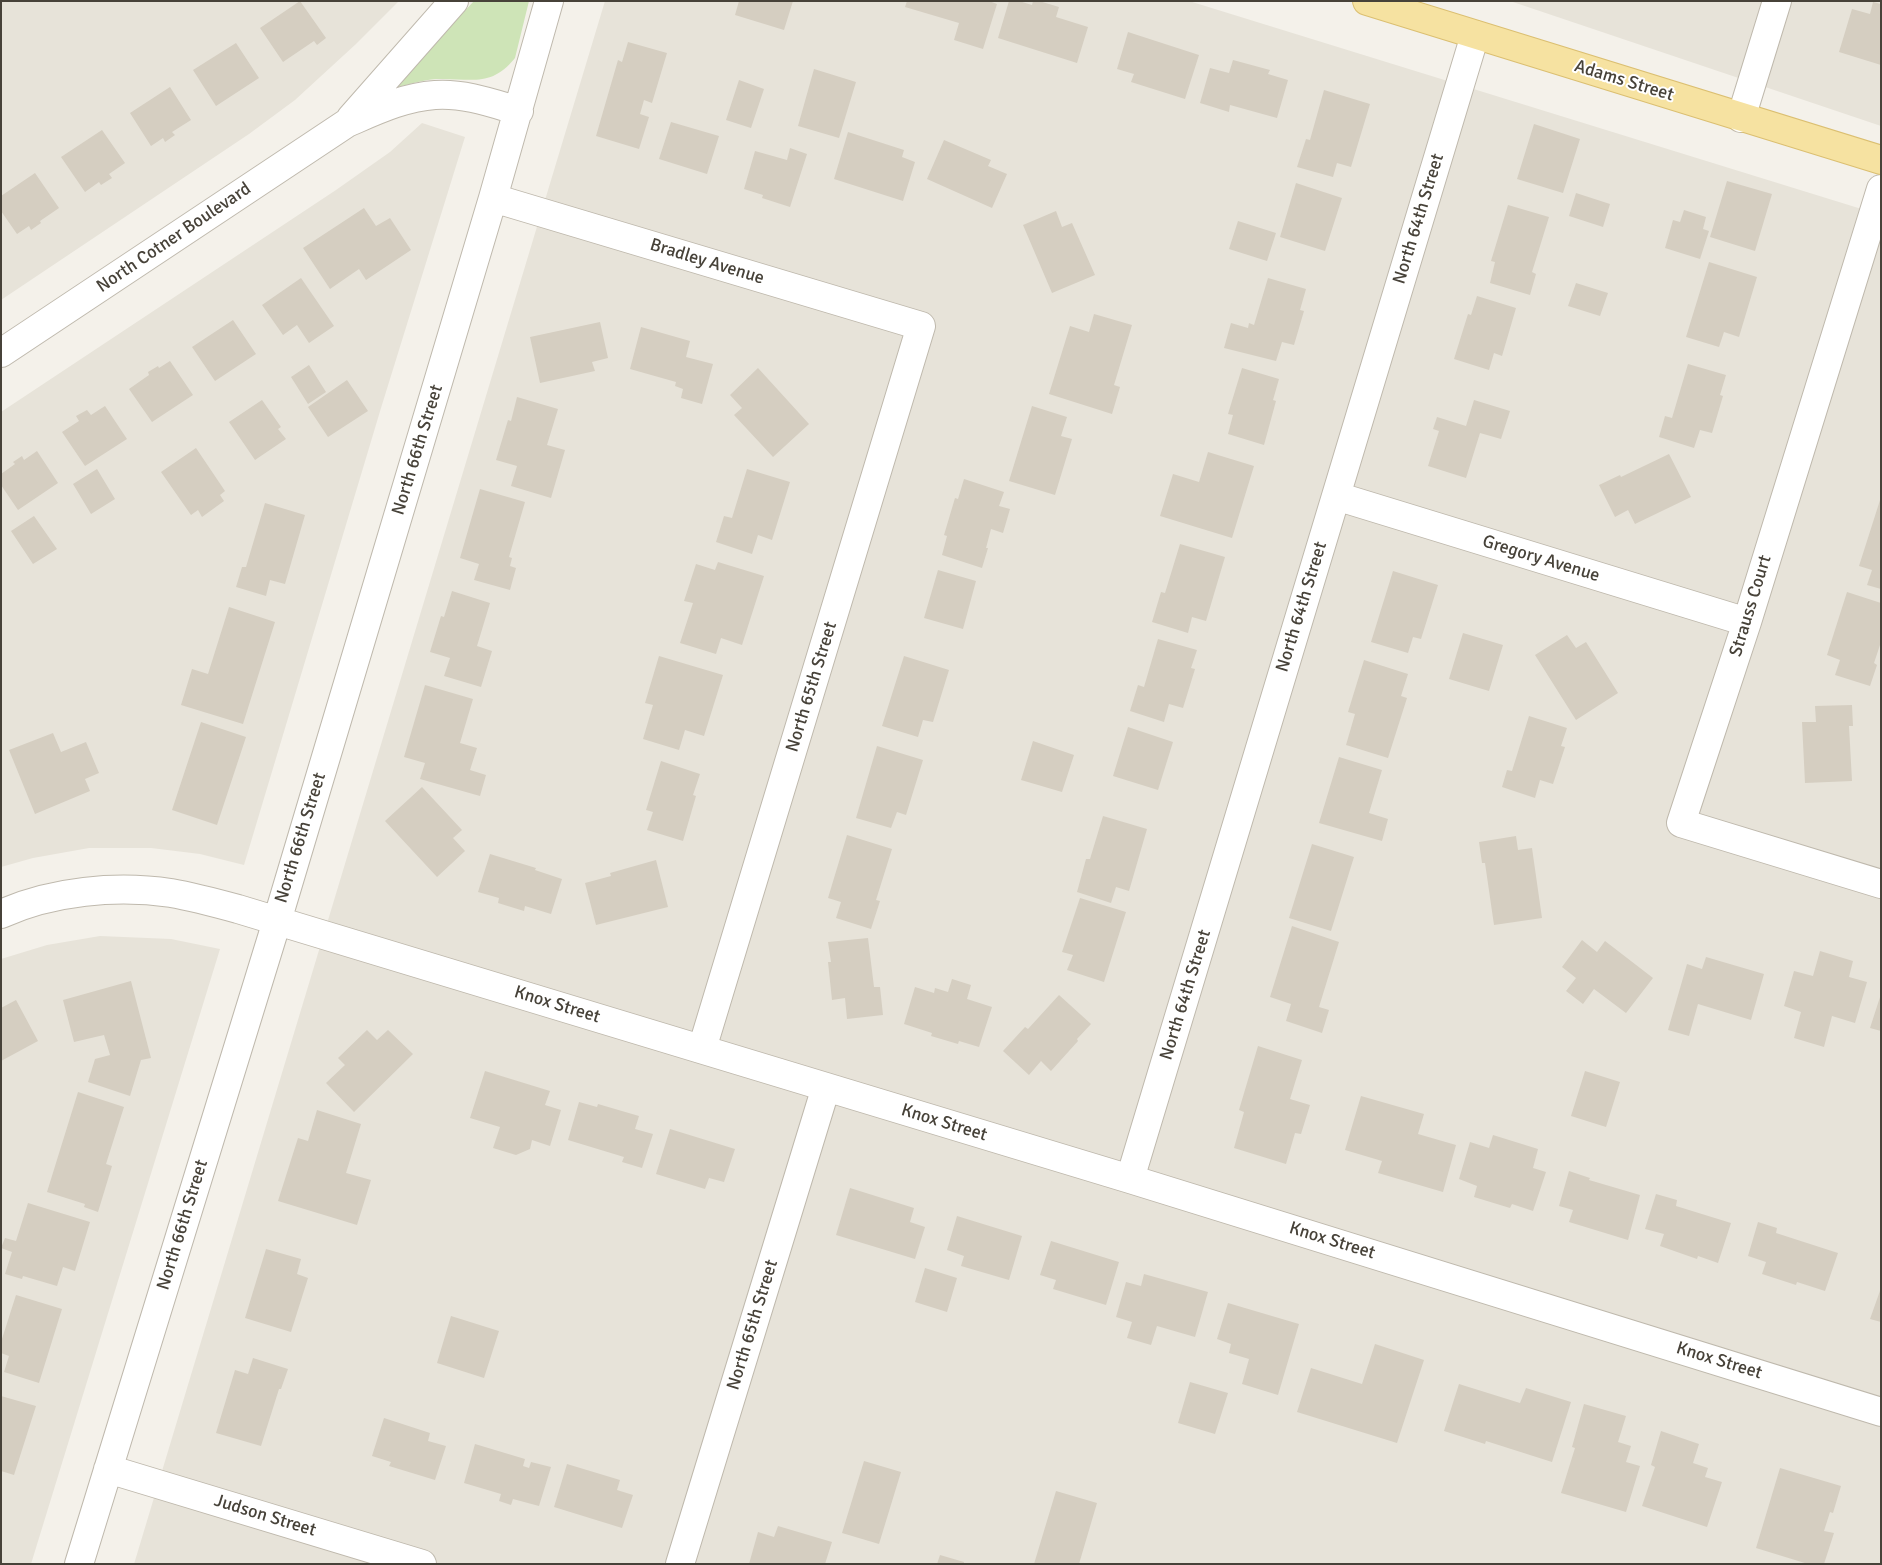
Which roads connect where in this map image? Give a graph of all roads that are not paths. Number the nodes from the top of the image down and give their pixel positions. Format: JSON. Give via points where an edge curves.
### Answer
{"nodes":[{"id":1,"x":454,"y":1,"type":"edge"},
{"id":2,"x":549,"y":1,"type":"edge"},
{"id":3,"x":1367,"y":1,"type":"edge"},
{"id":4,"x":1777,"y":1,"type":"edge"},
{"id":5,"x":1475,"y":35,"type":"junction"},
{"id":6,"x":518,"y":111,"type":"junction"},
{"id":7,"x":1741,"y":118,"type":"junction"},
{"id":8,"x":347,"y":123,"type":"junction"},
{"id":9,"x":1881,"y":160,"type":"edge"},
{"id":10,"x":1881,"y":189,"type":"edge"},
{"id":11,"x":493,"y":198,"type":"junction"},
{"id":12,"x":921,"y":326,"type":"joint"},
{"id":13,"x":1,"y":353,"type":"edge"},
{"id":14,"x":1336,"y":496,"type":"junction"},
{"id":15,"x":1747,"y":622,"type":"junction"},
{"id":16,"x":1881,"y":884,"type":"edge"},
{"id":17,"x":1,"y":914,"type":"edge"},
{"id":18,"x":277,"y":921,"type":"junction"},
{"id":19,"x":702,"y":1048,"type":"junction"},
{"id":20,"x":826,"y":1087,"type":"junction"},
{"id":21,"x":1130,"y":1179,"type":"junction"},
{"id":22,"x":1881,"y":1412,"type":"edge"},
{"id":23,"x":108,"y":1469,"type":"junction"},
{"id":24,"x":79,"y":1564,"type":"edge"},
{"id":25,"x":422,"y":1564,"type":"edge"},
{"id":26,"x":680,"y":1564,"type":"edge"}],
"edges":[{"from":1,"to":8,"type":"street","name":"North Cotner Boulevard"},
{"from":2,"to":6,"type":"street"},
{"from":3,"to":5,"type":"main road","name":"Adams Street"},
{"from":4,"to":7,"type":"street"},
{"from":5,"to":7,"type":"main road","name":"Adams Street"},
{"from":5,"to":14,"type":"street","name":"North 64th Street"},
{"from":6,"to":8,"type":"street","name":"North Cotner Boulevard","via":[[471,98],[436,95],[382,108]]},
{"from":6,"to":11,"type":"street","name":"North 66th Street"},
{"from":7,"to":9,"type":"main road","name":"Adams Street"},
{"from":8,"to":13,"type":"street","name":"North Cotner Boulevard"},
{"from":10,"to":15,"type":"street","name":"Strauss Court"},
{"from":11,"to":12,"type":"street","name":"Bradley Avenue"},
{"from":11,"to":18,"type":"street","name":"North 66th Street"},
{"from":12,"to":19,"type":"street","name":"North 65th Street"},
{"from":14,"to":15,"type":"street","name":"Gregory Avenue"},
{"from":14,"to":21,"type":"street","name":"North 64th Street"},
{"from":15,"to":16,"type":"street","name":"Strauss Court","via":[[1681,823]]},
{"from":17,"to":18,"type":"street","name":"Knox Street","via":[[47,899],[89,892],[135,890],[200,899]]},
{"from":18,"to":19,"type":"street","name":"Knox Street"},
{"from":18,"to":23,"type":"street","name":"North 66th Street"},
{"from":19,"to":20,"type":"street","name":"Knox Street"},
{"from":20,"to":21,"type":"street","name":"Knox Street"},
{"from":20,"to":26,"type":"street","name":"North 65th Street"},
{"from":21,"to":22,"type":"street","name":"Knox Street"},
{"from":23,"to":24,"type":"street","name":"North 66th Street"},
{"from":23,"to":25,"type":"street","name":"Judson Street"}]}
